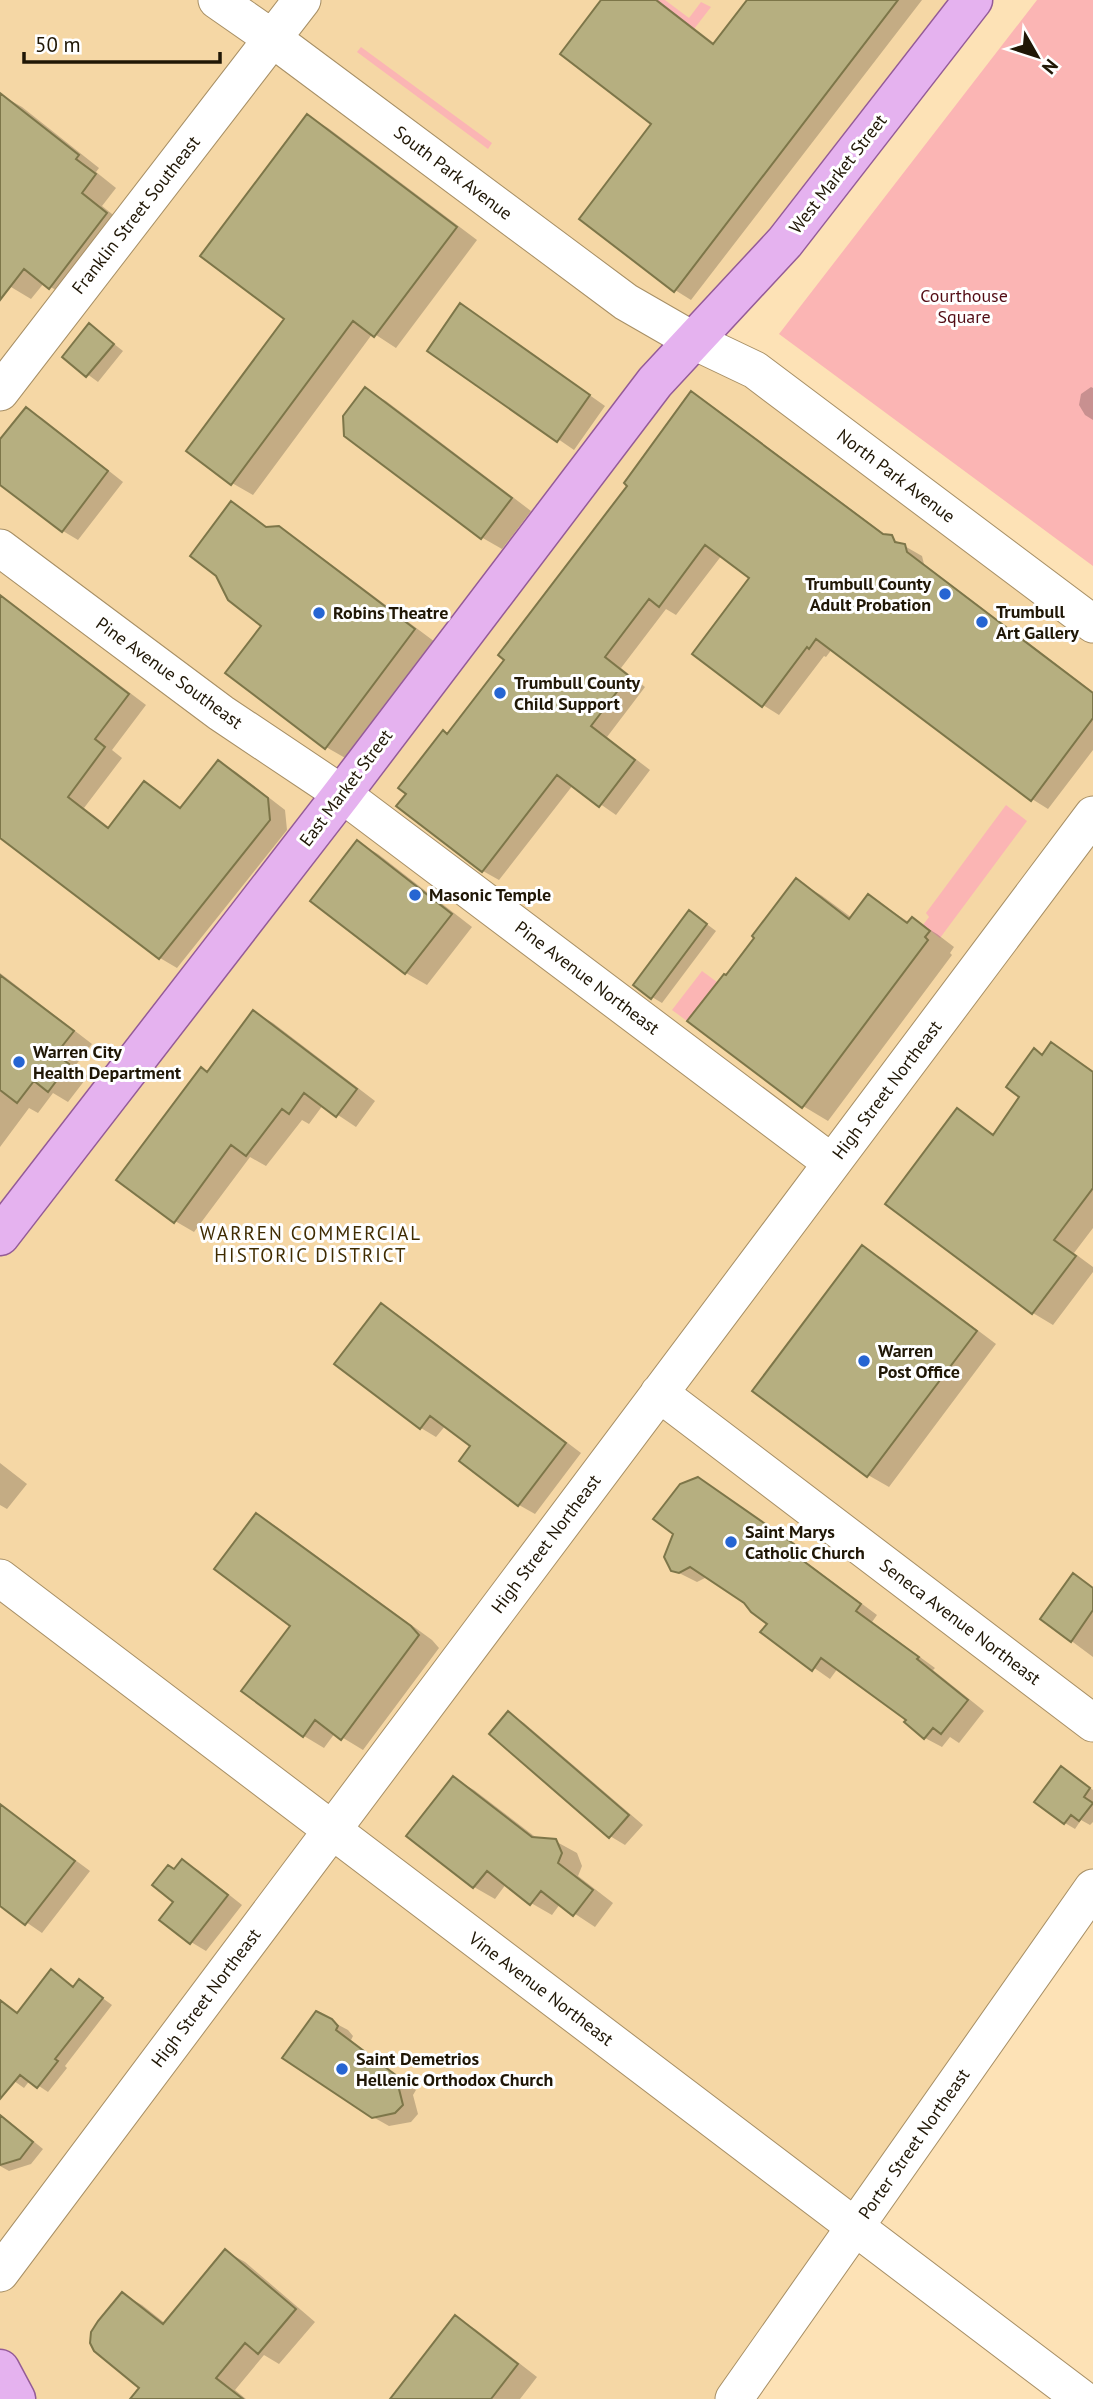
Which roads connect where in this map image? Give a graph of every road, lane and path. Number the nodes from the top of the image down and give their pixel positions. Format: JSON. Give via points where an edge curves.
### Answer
{"nodes":[{"id":1,"x":217,"y":0,"type":"edge"},
{"id":2,"x":302,"y":0,"type":"edge"},
{"id":3,"x":973,"y":0,"type":"edge"},
{"id":4,"x":272,"y":38,"type":"junction"},
{"id":5,"x":692,"y":340,"type":"junction"},
{"id":6,"x":0,"y":391,"type":"edge"},
{"id":7,"x":0,"y":548,"type":"edge"},
{"id":8,"x":1093,"y":624,"type":"edge"},
{"id":9,"x":342,"y":794,"type":"junction"},
{"id":10,"x":1093,"y":815,"type":"edge"},
{"id":11,"x":832,"y":1163,"type":"junction"},
{"id":12,"x":0,"y":1236,"type":"edge"},
{"id":13,"x":659,"y":1393,"type":"junction"},
{"id":14,"x":0,"y":1578,"type":"edge"},
{"id":15,"x":1093,"y":1723,"type":"edge"},
{"id":16,"x":332,"y":1830,"type":"junction"},
{"id":17,"x":1093,"y":1888,"type":"edge"},
{"id":18,"x":856,"y":2227,"type":"junction"},
{"id":19,"x":0,"y":2273,"type":"edge"},
{"id":20,"x":0,"y":2369,"type":"edge"},
{"id":21,"x":16,"y":2399,"type":"edge"},
{"id":22,"x":734,"y":2399,"type":"edge"},
{"id":23,"x":1082,"y":2399,"type":"edge"}],
"edges":[{"from":1,"to":4,"type":"street","name":"South Park Avenue"},
{"from":2,"to":4,"type":"street","name":"Franklin Street Southeast"},
{"from":3,"to":5,"type":"main road","name":"West Market Street","via":[[785,242]]},
{"from":4,"to":5,"type":"street","name":"South Park Avenue","via":[[626,302]]},
{"from":4,"to":6,"type":"street","name":"Franklin Street Southeast"},
{"from":5,"to":8,"type":"street","name":"North Park Avenue","via":[[755,370]]},
{"from":5,"to":9,"type":"main road","name":"East Market Street","via":[[655,382]]},
{"from":7,"to":9,"type":"street","name":"Pine Avenue Southeast","via":[[221,713]]},
{"from":9,"to":11,"type":"street","name":"Pine Avenue Northeast"},
{"from":9,"to":12,"type":"main road","name":"East Market Street"},
{"from":10,"to":11,"type":"street","name":"High Street Northeast"},
{"from":11,"to":13,"type":"street","name":"High Street Northeast"},
{"from":13,"to":15,"type":"street","name":"Seneca Avenue Northeast"},
{"from":13,"to":16,"type":"street","name":"High Street Northeast"},
{"from":14,"to":16,"type":"street","name":"Vine Avenue Northeast"},
{"from":16,"to":18,"type":"street","name":"Vine Avenue Northeast"},
{"from":16,"to":19,"type":"street","name":"High Street Northeast"},
{"from":17,"to":18,"type":"street","name":"Porter Street Northeast"},
{"from":18,"to":22,"type":"street","name":"Porter Street Northeast"},
{"from":18,"to":23,"type":"street","name":"Vine Avenue Northeast"},
{"from":20,"to":21,"type":"main road"}]}
